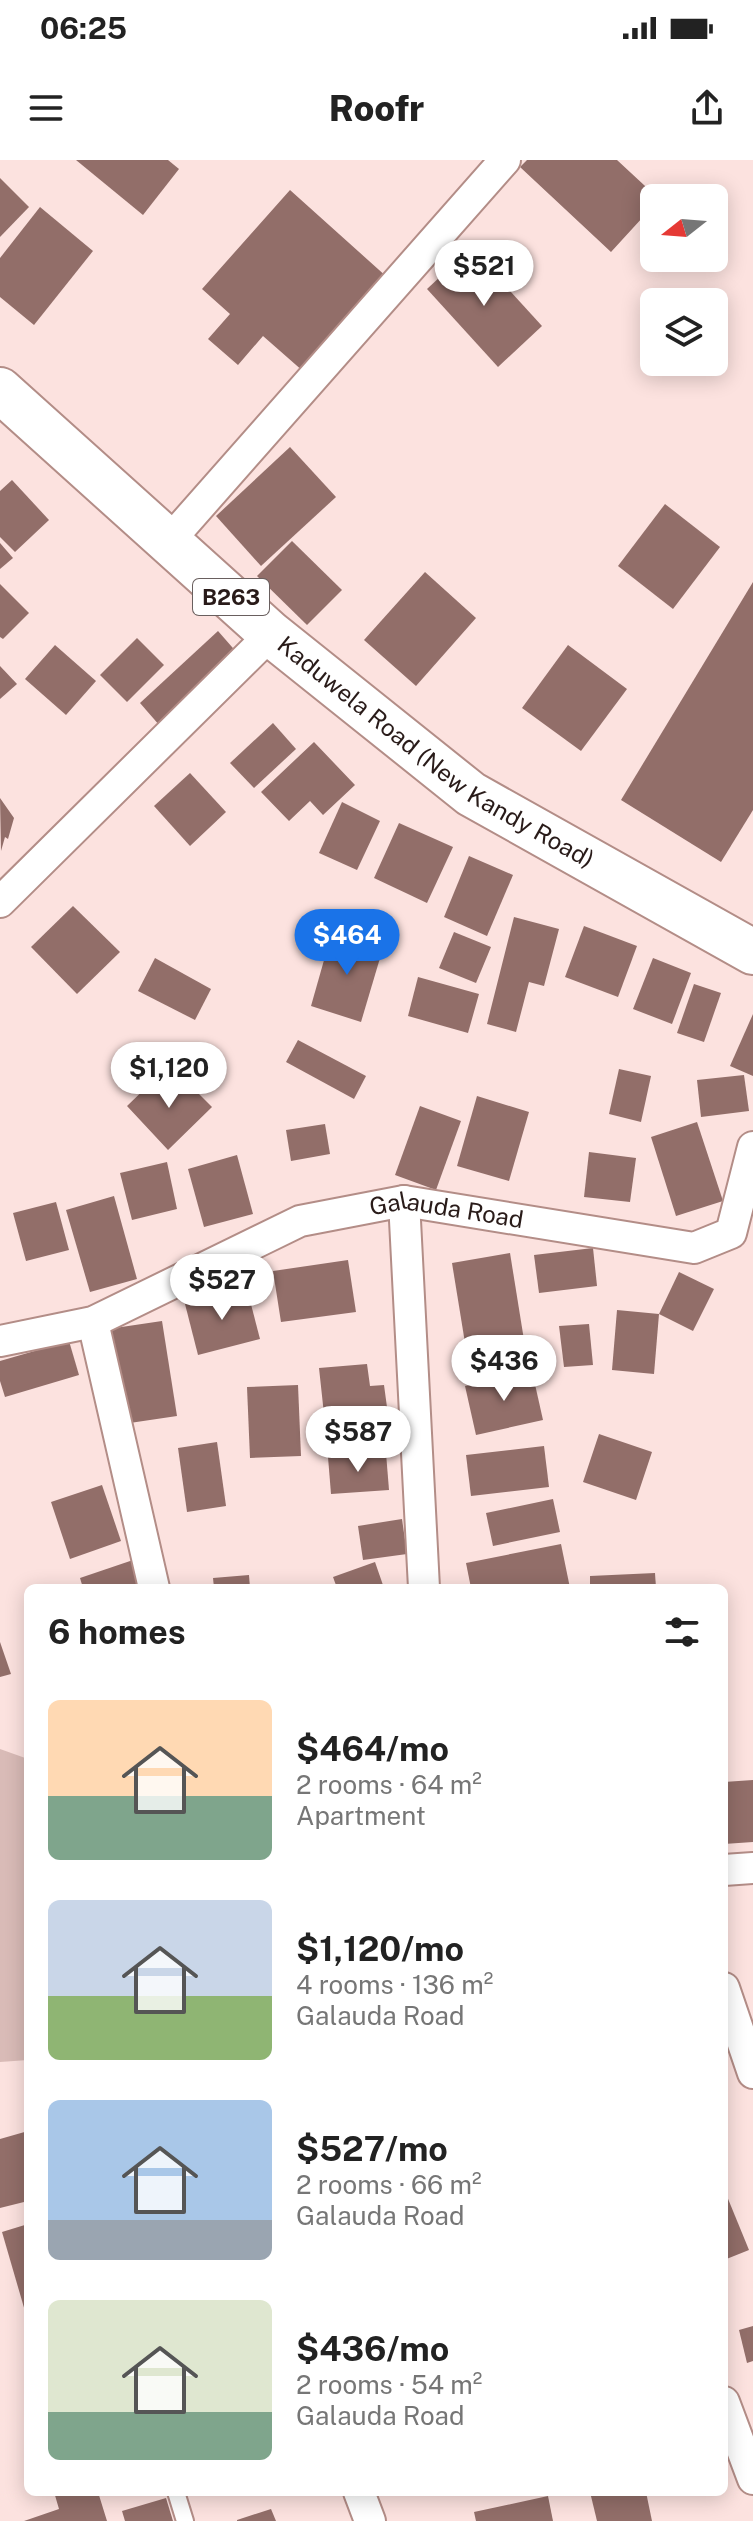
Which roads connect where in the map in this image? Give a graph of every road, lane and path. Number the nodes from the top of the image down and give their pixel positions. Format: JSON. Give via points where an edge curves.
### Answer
{"nodes":[{"id":1,"x":505,"y":160,"type":"edge"},
{"id":2,"x":0,"y":390,"type":"edge"},
{"id":3,"x":169,"y":541,"type":"junction"},
{"id":4,"x":271,"y":634,"type":"junction"},
{"id":5,"x":0,"y":902,"type":"edge"},
{"id":6,"x":753,"y":952,"type":"edge"},
{"id":7,"x":753,"y":1147,"type":"edge"},
{"id":8,"x":404,"y":1201,"type":"junction"},
{"id":9,"x":93,"y":1322,"type":"junction"},
{"id":10,"x":0,"y":1341,"type":"edge"},
{"id":11,"x":153,"y":1584,"type":"edge"},
{"id":12,"x":424,"y":1584,"type":"edge"},
{"id":13,"x":753,"y":1868,"type":"edge"},
{"id":14,"x":728,"y":1870,"type":"edge"},
{"id":15,"x":728,"y":2000,"type":"edge"},
{"id":16,"x":753,"y":2073,"type":"edge"},
{"id":17,"x":728,"y":2413,"type":"edge"},
{"id":18,"x":753,"y":2479,"type":"edge"},
{"id":19,"x":177,"y":2496,"type":"edge"},
{"id":20,"x":361,"y":2496,"type":"edge"},
{"id":21,"x":185,"y":2521,"type":"edge"},
{"id":22,"x":370,"y":2521,"type":"edge"}],
"edges":[{"from":1,"to":3,"type":"street"},
{"from":2,"to":3,"type":"main road","name":"Kaduwela Road (New Kandy Road)","number":"B263"},
{"from":3,"to":4,"type":"main road","name":"Kaduwela Road (New Kandy Road)","number":"B263"},
{"from":4,"to":5,"type":"street"},
{"from":4,"to":6,"type":"main road","name":"Kaduwela Road (New Kandy Road)","number":"B263","via":[[471,794]]},
{"from":7,"to":8,"type":"street","name":"Galauda Road","via":[[731,1233],[694,1248]]},
{"from":8,"to":9,"type":"street","name":"Galauda Road","via":[[300,1221]]},
{"from":8,"to":12,"type":"street"},
{"from":9,"to":10,"type":"street","name":"Galauda Road"},
{"from":9,"to":11,"type":"street"},
{"from":13,"to":14,"type":"street"},
{"from":15,"to":16,"type":"street"},
{"from":17,"to":18,"type":"street"},
{"from":19,"to":21,"type":"lane"},
{"from":20,"to":22,"type":"street"}]}
